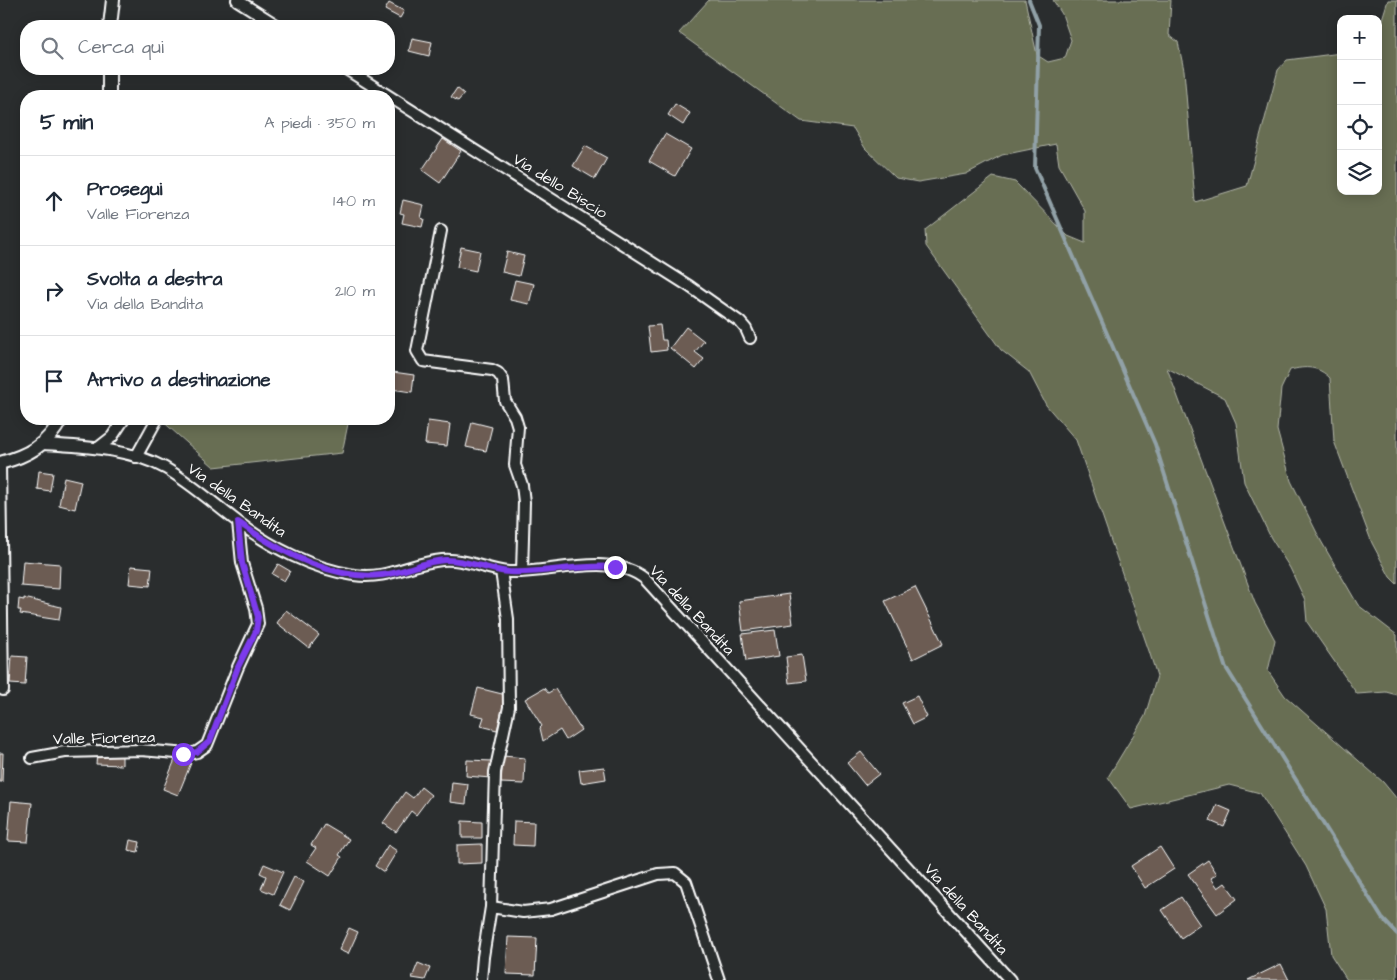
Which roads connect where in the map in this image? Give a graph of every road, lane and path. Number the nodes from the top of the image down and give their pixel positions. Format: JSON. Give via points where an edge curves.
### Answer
{"nodes":[{"id":1,"x":113,"y":0,"type":"edge"},
{"id":2,"x":237,"y":0,"type":"edge"},
{"id":3,"x":111,"y":20,"type":"edge"},
{"id":4,"x":269,"y":20,"type":"edge"},
{"id":5,"x":109,"y":75,"type":"edge"},
{"id":6,"x":355,"y":75,"type":"edge"},
{"id":7,"x":109,"y":90,"type":"edge"},
{"id":8,"x":379,"y":90,"type":"edge"},
{"id":9,"x":395,"y":100,"type":"edge"},
{"id":10,"x":441,"y":231,"type":"dead end"},
{"id":11,"x":750,"y":338,"type":"dead end"},
{"id":12,"x":58,"y":425,"type":"edge"},
{"id":13,"x":121,"y":425,"type":"edge"},
{"id":14,"x":154,"y":425,"type":"edge"},
{"id":15,"x":44,"y":444,"type":"junction"},
{"id":16,"x":98,"y":448,"type":"junction"},
{"id":17,"x":136,"y":457,"type":"junction"},
{"id":18,"x":0,"y":463,"type":"edge"},
{"id":19,"x":238,"y":522,"type":"junction"},
{"id":20,"x":501,"y":571,"type":"junction"},
{"id":21,"x":522,"y":572,"type":"junction"},
{"id":22,"x":3,"y":690,"type":"dead end"},
{"id":23,"x":32,"y":758,"type":"dead end"},
{"id":24,"x":491,"y":908,"type":"junction"},
{"id":25,"x":482,"y":980,"type":"edge"},
{"id":26,"x":719,"y":980,"type":"edge"},
{"id":27,"x":1010,"y":980,"type":"edge"}],
"edges":[{"from":1,"to":3,"type":"street"},
{"from":2,"to":4,"type":"street"},
{"from":5,"to":7,"type":"street"},
{"from":6,"to":8,"type":"street","name":"Via dello Biscio"},
{"from":9,"to":11,"type":"street","name":"Via dello Biscio","via":[[689,286],[740,322]]},
{"from":10,"to":21,"type":"street","via":[[417,351],[420,359],[426,362],[492,370],[503,380],[504,401],[515,417],[518,432],[515,460],[524,497]]},
{"from":12,"to":15,"type":"street"},
{"from":13,"to":16,"type":"street"},
{"from":14,"to":17,"type":"street"},
{"from":15,"to":16,"type":"street","name":"Via della Bandita"},
{"from":15,"to":18,"type":"street","via":[[24,456]]},
{"from":16,"to":17,"type":"street","name":"Via della Bandita"},
{"from":17,"to":19,"type":"street","name":"Via della Bandita","via":[[174,474]]},
{"from":18,"to":22,"type":"street"},
{"from":19,"to":20,"type":"street","name":"Via della Bandita","via":[[282,550],[351,574],[383,575],[448,560]]},
{"from":19,"to":23,"type":"street","name":"Valle Fiorenza","via":[[242,563],[258,624],[207,745],[188,754],[141,750],[53,753]]},
{"from":20,"to":21,"type":"street","name":"Via della Bandita"},
{"from":20,"to":24,"type":"street","via":[[508,618],[509,699],[495,772]]},
{"from":21,"to":27,"type":"street","name":"Via della Bandita","via":[[609,566],[631,570],[645,579]]},
{"from":24,"to":25,"type":"street"},
{"from":24,"to":26,"type":"street","via":[[544,911],[658,874],[675,872],[686,882]]}]}
